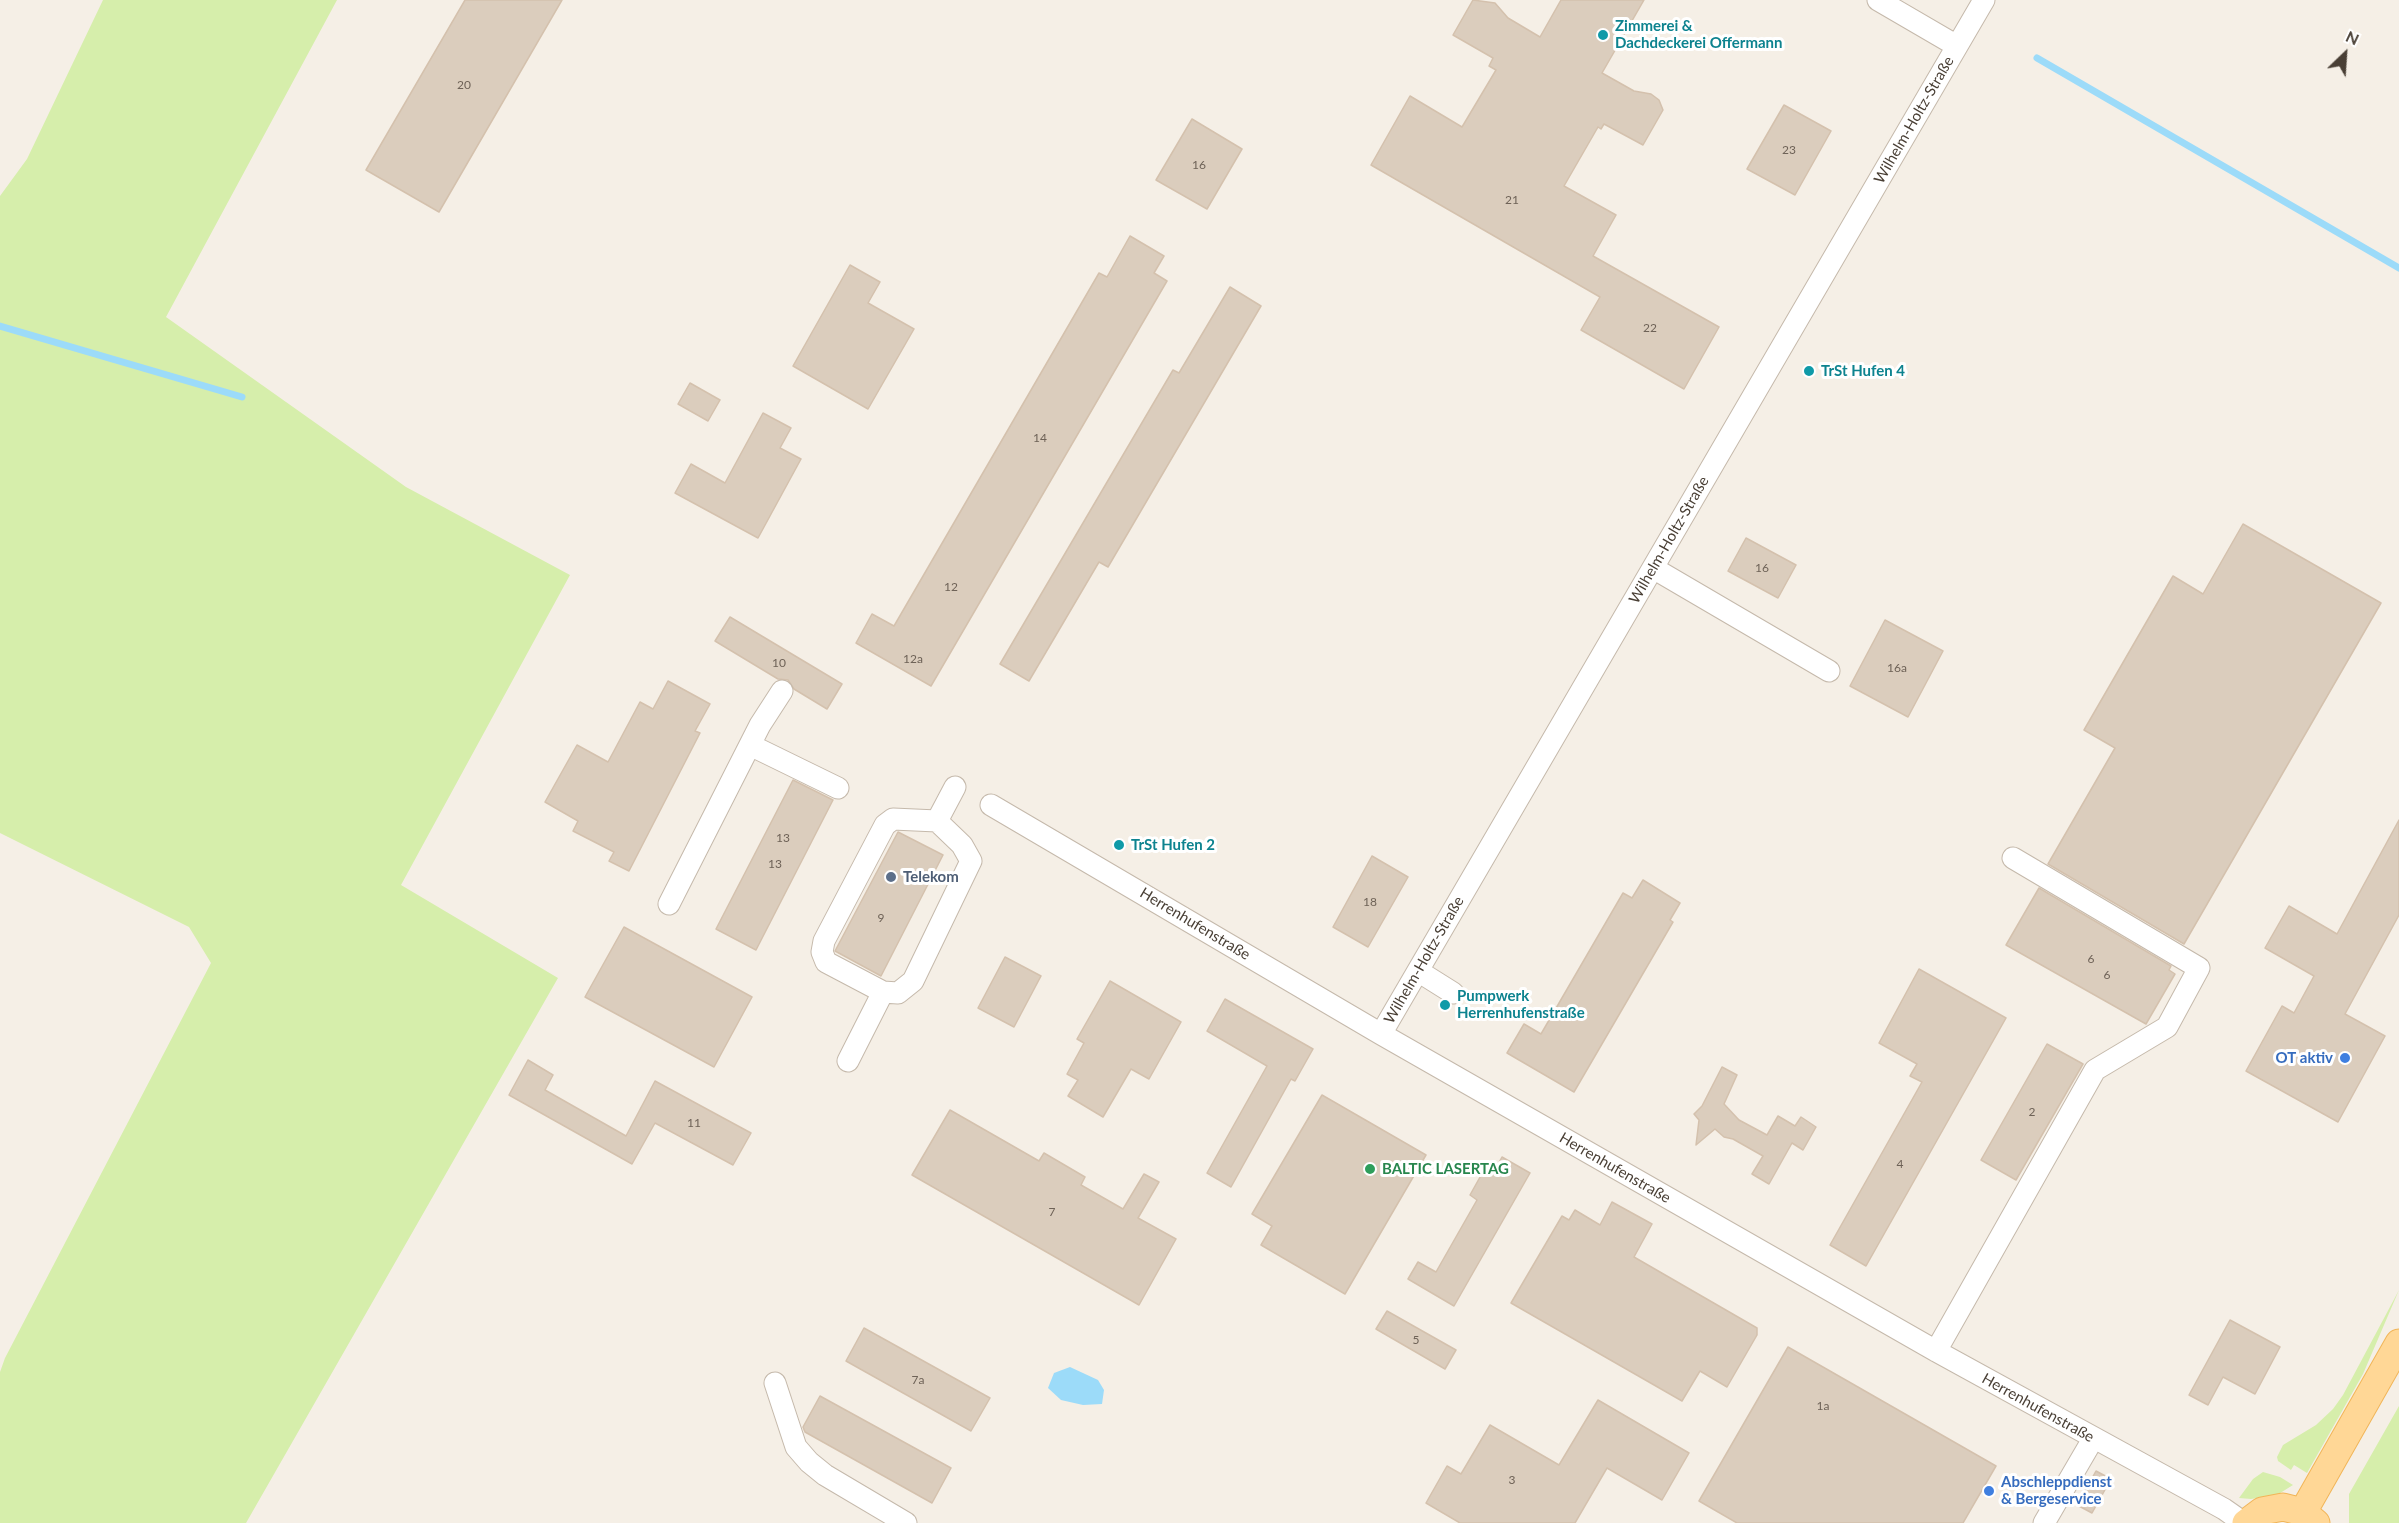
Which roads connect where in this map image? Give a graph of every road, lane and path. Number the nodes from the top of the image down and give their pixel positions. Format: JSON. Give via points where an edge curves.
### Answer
{"nodes":[{"id":1,"x":1878,"y":0,"type":"edge"},
{"id":2,"x":1984,"y":0,"type":"edge"},
{"id":3,"x":1957,"y":46,"type":"junction"},
{"id":4,"x":1653,"y":568,"type":"junction"},
{"id":5,"x":1829,"y":671,"type":"dead end"},
{"id":6,"x":782,"y":691,"type":"dead end"},
{"id":7,"x":750,"y":745,"type":"junction"},
{"id":8,"x":955,"y":787,"type":"dead end"},
{"id":9,"x":838,"y":788,"type":"dead end"},
{"id":10,"x":991,"y":805,"type":"dead end"},
{"id":11,"x":937,"y":821,"type":"junction"},
{"id":12,"x":2013,"y":858,"type":"dead end"},
{"id":13,"x":669,"y":904,"type":"dead end"},
{"id":14,"x":1418,"y":971,"type":"junction"},
{"id":15,"x":883,"y":992,"type":"junction"},
{"id":16,"x":1453,"y":993,"type":"dead end"},
{"id":17,"x":1381,"y":1034,"type":"junction"},
{"id":18,"x":848,"y":1061,"type":"dead end"},
{"id":19,"x":2399,"y":1343,"type":"edge"},
{"id":20,"x":1936,"y":1351,"type":"junction"},
{"id":21,"x":776,"y":1383,"type":"dead end"},
{"id":22,"x":2093,"y":1439,"type":"junction"},
{"id":23,"x":2309,"y":1518,"type":"edge"},
{"id":24,"x":906,"y":1523,"type":"edge"},
{"id":25,"x":2044,"y":1523,"type":"edge"},
{"id":26,"x":2245,"y":1523,"type":"edge"}],
"edges":[{"from":1,"to":3,"type":"street","name":"Wilhelm-Holtz-Straße"},
{"from":2,"to":3,"type":"street","name":"Wilhelm-Holtz-Straße"},
{"from":3,"to":4,"type":"street","name":"Wilhelm-Holtz-Straße"},
{"from":4,"to":5,"type":"street"},
{"from":4,"to":14,"type":"street","name":"Wilhelm-Holtz-Straße"},
{"from":6,"to":7,"type":"street"},
{"from":7,"to":9,"type":"street"},
{"from":7,"to":13,"type":"street"},
{"from":8,"to":11,"type":"street"},
{"from":10,"to":17,"type":"street","name":"Herrenhufenstraße"},
{"from":11,"to":15,"type":"street","via":[[962,845],[971,861],[913,981],[898,993]]},
{"from":11,"to":15,"type":"street","via":[[893,819],[885,825],[824,941],[822,952],[826,962]]},
{"from":12,"to":20,"type":"street","via":[[2199,968],[2167,1027],[2095,1070]]},
{"from":14,"to":16,"type":"street"},
{"from":14,"to":17,"type":"street","name":"Wilhelm-Holtz-Straße"},
{"from":15,"to":18,"type":"street"},
{"from":17,"to":20,"type":"street","name":"Herrenhufenstraße"},
{"from":19,"to":23,"type":"main road"},
{"from":20,"to":22,"type":"street","name":"Herrenhufenstraße"},
{"from":21,"to":24,"type":"street","via":[[796,1447],[809,1462],[825,1476]]},
{"from":22,"to":25,"type":"street"},
{"from":22,"to":26,"type":"street","name":"Herrenhufenstraße"},
{"from":23,"to":26,"type":"main road","via":[[2283,1507],[2272,1508]]}]}
